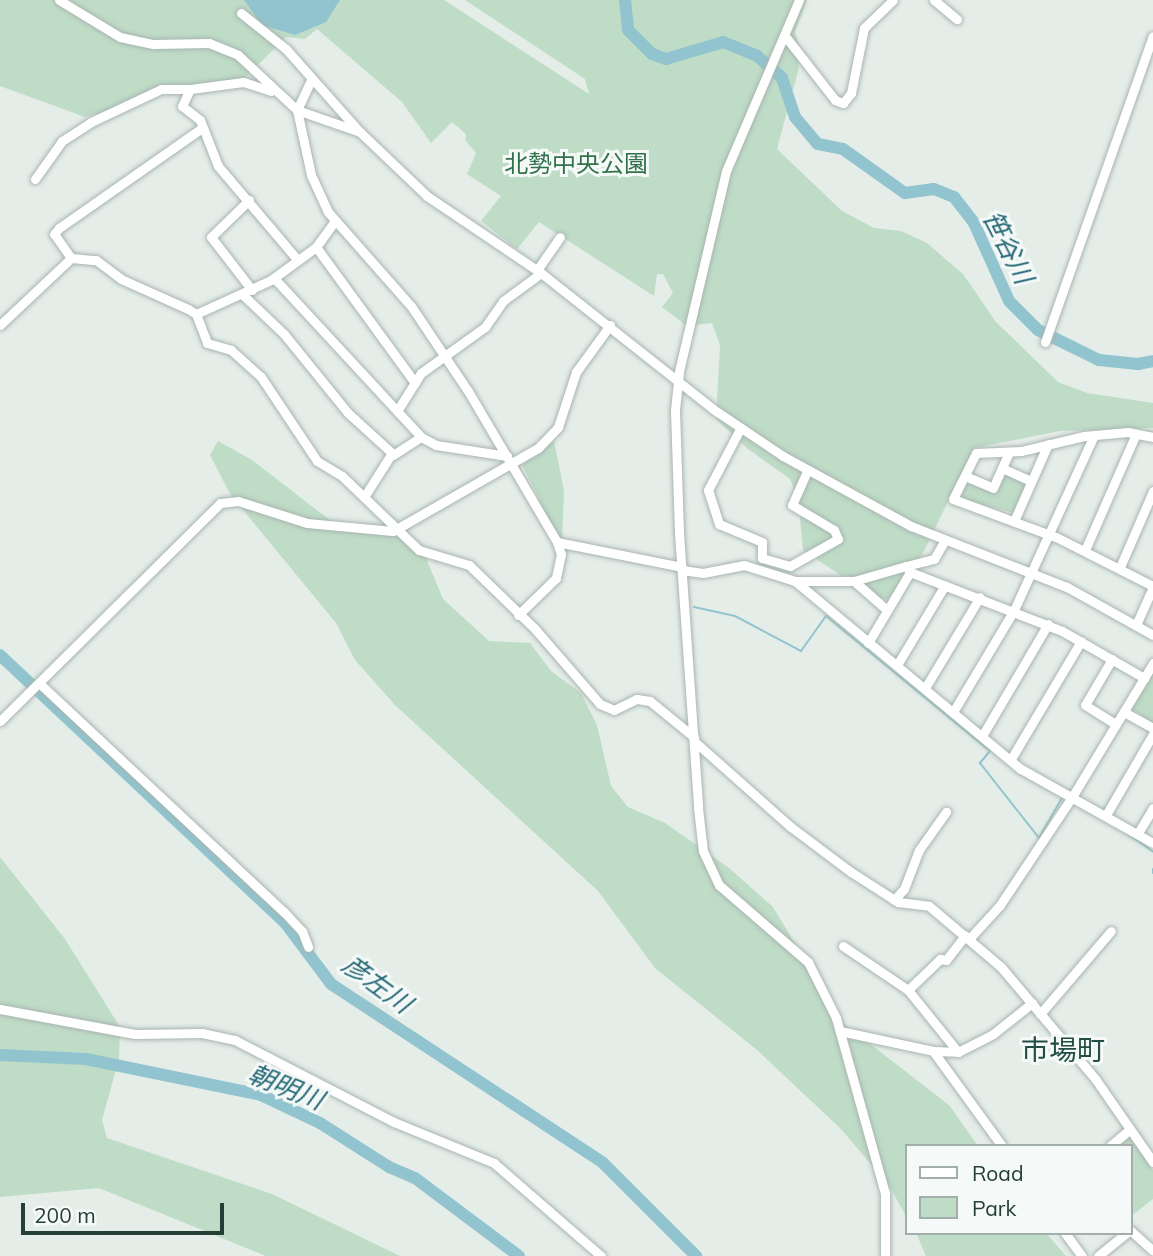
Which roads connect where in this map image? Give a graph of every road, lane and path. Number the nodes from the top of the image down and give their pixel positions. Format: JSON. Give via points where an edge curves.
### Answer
{"nodes":[{"id":1,"x":59,"y":0,"type":"edge"},
{"id":2,"x":799,"y":0,"type":"edge"},
{"id":3,"x":893,"y":0,"type":"edge"},
{"id":4,"x":934,"y":0,"type":"edge"},
{"id":5,"x":241,"y":13,"type":"dead end"},
{"id":6,"x":957,"y":19,"type":"dead end"},
{"id":7,"x":785,"y":36,"type":"junction"},
{"id":8,"x":1153,"y":36,"type":"edge"},
{"id":9,"x":311,"y":80,"type":"junction"},
{"id":10,"x":190,"y":89,"type":"junction"},
{"id":11,"x":278,"y":95,"type":"junction"},
{"id":12,"x":297,"y":110,"type":"junction"},
{"id":13,"x":202,"y":128,"type":"junction"},
{"id":14,"x":360,"y":132,"type":"junction"},
{"id":15,"x":34,"y":179,"type":"dead end"},
{"id":16,"x":249,"y":200,"type":"junction"},
{"id":17,"x":334,"y":222,"type":"junction"},
{"id":18,"x":560,"y":237,"type":"dead end"},
{"id":19,"x":316,"y":247,"type":"junction"},
{"id":20,"x":71,"y":258,"type":"junction"},
{"id":21,"x":297,"y":259,"type":"junction"},
{"id":22,"x":539,"y":271,"type":"junction"},
{"id":23,"x":274,"y":278,"type":"junction"},
{"id":24,"x":247,"y":293,"type":"junction"},
{"id":25,"x":196,"y":314,"type":"junction"},
{"id":26,"x":0,"y":325,"type":"edge"},
{"id":27,"x":610,"y":325,"type":"junction"},
{"id":28,"x":1045,"y":342,"type":"dead end"},
{"id":29,"x":442,"y":355,"type":"junction"},
{"id":30,"x":678,"y":381,"type":"junction"},
{"id":31,"x":415,"y":383,"type":"junction"},
{"id":32,"x":397,"y":411,"type":"junction"},
{"id":33,"x":740,"y":429,"type":"junction"},
{"id":34,"x":1136,"y":434,"type":"junction"},
{"id":35,"x":1094,"y":435,"type":"junction"},
{"id":36,"x":421,"y":437,"type":"junction"},
{"id":37,"x":1153,"y":438,"type":"edge"},
{"id":38,"x":1048,"y":444,"type":"junction"},
{"id":39,"x":1009,"y":452,"type":"junction"},
{"id":40,"x":393,"y":455,"type":"junction"},
{"id":41,"x":509,"y":460,"type":"junction"},
{"id":42,"x":1002,"y":468,"type":"junction"},
{"id":43,"x":807,"y":471,"type":"junction"},
{"id":44,"x":965,"y":476,"type":"junction"},
{"id":45,"x":1031,"y":481,"type":"junction"},
{"id":46,"x":1153,"y":491,"type":"edge"},
{"id":47,"x":365,"y":497,"type":"junction"},
{"id":48,"x":1014,"y":521,"type":"junction"},
{"id":49,"x":398,"y":528,"type":"junction"},
{"id":50,"x":1050,"y":534,"type":"junction"},
{"id":51,"x":945,"y":540,"type":"junction"},
{"id":52,"x":557,"y":542,"type":"junction"},
{"id":53,"x":1085,"y":550,"type":"junction"},
{"id":54,"x":1120,"y":567,"type":"junction"},
{"id":55,"x":682,"y":568,"type":"junction"},
{"id":56,"x":908,"y":569,"type":"junction"},
{"id":57,"x":1033,"y":572,"type":"junction"},
{"id":58,"x":794,"y":581,"type":"junction"},
{"id":59,"x":854,"y":581,"type":"junction"},
{"id":60,"x":945,"y":584,"type":"junction"},
{"id":61,"x":1153,"y":587,"type":"edge"},
{"id":62,"x":980,"y":597,"type":"junction"},
{"id":63,"x":887,"y":610,"type":"junction"},
{"id":64,"x":1014,"y":610,"type":"junction"},
{"id":65,"x":518,"y":615,"type":"junction"},
{"id":66,"x":1048,"y":624,"type":"junction"},
{"id":67,"x":1136,"y":625,"type":"junction"},
{"id":68,"x":1153,"y":635,"type":"edge"},
{"id":69,"x":1081,"y":641,"type":"junction"},
{"id":70,"x":868,"y":643,"type":"junction"},
{"id":71,"x":1112,"y":659,"type":"junction"},
{"id":72,"x":1153,"y":663,"type":"edge"},
{"id":73,"x":897,"y":665,"type":"junction"},
{"id":74,"x":1144,"y":678,"type":"junction"},
{"id":75,"x":35,"y":686,"type":"junction"},
{"id":76,"x":925,"y":688,"type":"junction"},
{"id":77,"x":954,"y":712,"type":"junction"},
{"id":78,"x":1124,"y":712,"type":"junction"},
{"id":79,"x":0,"y":721,"type":"edge"},
{"id":80,"x":1116,"y":724,"type":"junction"},
{"id":81,"x":1153,"y":728,"type":"edge"},
{"id":82,"x":1153,"y":734,"type":"edge"},
{"id":83,"x":982,"y":736,"type":"junction"},
{"id":84,"x":694,"y":739,"type":"junction"},
{"id":85,"x":1011,"y":759,"type":"junction"},
{"id":86,"x":1072,"y":797,"type":"junction"},
{"id":87,"x":1153,"y":808,"type":"edge"},
{"id":88,"x":946,"y":812,"type":"dead end"},
{"id":89,"x":1106,"y":814,"type":"junction"},
{"id":90,"x":1138,"y":833,"type":"junction"},
{"id":91,"x":1153,"y":843,"type":"edge"},
{"id":92,"x":904,"y":889,"type":"junction"},
{"id":93,"x":894,"y":900,"type":"junction"},
{"id":94,"x":917,"y":902,"type":"junction"},
{"id":95,"x":1111,"y":931,"type":"dead end"},
{"id":96,"x":967,"y":938,"type":"junction"},
{"id":97,"x":843,"y":946,"type":"dead end"},
{"id":98,"x":308,"y":947,"type":"dead end"},
{"id":99,"x":908,"y":990,"type":"junction"},
{"id":100,"x":1032,"y":1003,"type":"junction"},
{"id":101,"x":0,"y":1009,"type":"edge"},
{"id":102,"x":1040,"y":1014,"type":"junction"},
{"id":103,"x":840,"y":1031,"type":"junction"},
{"id":104,"x":933,"y":1051,"type":"junction"},
{"id":105,"x":958,"y":1052,"type":"junction"},
{"id":106,"x":1130,"y":1129,"type":"junction"},
{"id":107,"x":1001,"y":1144,"type":"edge"},
{"id":108,"x":1112,"y":1144,"type":"edge"},
{"id":109,"x":1153,"y":1162,"type":"edge"},
{"id":110,"x":1132,"y":1232,"type":"edge"},
{"id":111,"x":1066,"y":1235,"type":"edge"},
{"id":112,"x":1123,"y":1235,"type":"edge"},
{"id":113,"x":1153,"y":1251,"type":"edge"},
{"id":114,"x":601,"y":1256,"type":"edge"},
{"id":115,"x":885,"y":1256,"type":"edge"},
{"id":116,"x":1082,"y":1256,"type":"edge"},
{"id":117,"x":1097,"y":1256,"type":"edge"}],
"edges":[{"from":1,"to":11,"type":"street","via":[[120,37],[154,44],[209,43],[238,54]]},
{"from":2,"to":7,"type":"street"},
{"from":3,"to":7,"type":"street","via":[[861,36],[851,93],[843,103],[835,100]]},
{"from":4,"to":6,"type":"street"},
{"from":5,"to":9,"type":"street","via":[[286,49]]},
{"from":7,"to":30,"type":"street","via":[[726,171]]},
{"from":8,"to":28,"type":"street"},
{"from":9,"to":12,"type":"street"},
{"from":9,"to":14,"type":"street"},
{"from":10,"to":11,"type":"street","via":[[243,82]]},
{"from":10,"to":13,"type":"street","via":[[182,106]]},
{"from":10,"to":15,"type":"street","via":[[161,89],[92,122],[62,141]]},
{"from":11,"to":12,"type":"street"},
{"from":12,"to":14,"type":"street"},
{"from":12,"to":17,"type":"street","via":[[311,175]]},
{"from":13,"to":16,"type":"street","via":[[218,166]]},
{"from":13,"to":20,"type":"street","via":[[59,228],[54,234]]},
{"from":14,"to":22,"type":"street","via":[[427,196]]},
{"from":16,"to":21,"type":"street"},
{"from":16,"to":24,"type":"street","via":[[211,237]]},
{"from":17,"to":19,"type":"street"},
{"from":17,"to":29,"type":"street","via":[[375,261]]},
{"from":18,"to":22,"type":"street"},
{"from":19,"to":21,"type":"street"},
{"from":19,"to":31,"type":"street"},
{"from":20,"to":25,"type":"street","via":[[96,260],[121,279]]},
{"from":20,"to":26,"type":"street"},
{"from":21,"to":23,"type":"street"},
{"from":22,"to":27,"type":"street"},
{"from":22,"to":29,"type":"street","via":[[503,301],[485,327]]},
{"from":23,"to":24,"type":"street"},
{"from":23,"to":32,"type":"street"},
{"from":24,"to":25,"type":"street"},
{"from":24,"to":40,"type":"street","via":[[348,412]]},
{"from":25,"to":47,"type":"street","via":[[207,342],[228,348],[255,370],[315,458]]},
{"from":27,"to":30,"type":"street"},
{"from":27,"to":41,"type":"street","via":[[576,372],[554,433]]},
{"from":29,"to":31,"type":"street"},
{"from":29,"to":41,"type":"street"},
{"from":30,"to":33,"type":"street"},
{"from":30,"to":55,"type":"street","via":[[675,411]]},
{"from":31,"to":32,"type":"street"},
{"from":32,"to":36,"type":"street"},
{"from":33,"to":43,"type":"street"},
{"from":33,"to":43,"type":"street","via":[[707,486],[719,524],[762,542],[762,558],[790,566],[838,539],[834,530],[793,507]]},
{"from":34,"to":35,"type":"street"},
{"from":34,"to":37,"type":"street"},
{"from":34,"to":53,"type":"street"},
{"from":35,"to":38,"type":"street"},
{"from":35,"to":50,"type":"street"},
{"from":36,"to":40,"type":"street"},
{"from":36,"to":41,"type":"street","via":[[436,445]]},
{"from":38,"to":39,"type":"street"},
{"from":38,"to":45,"type":"street"},
{"from":39,"to":42,"type":"street"},
{"from":39,"to":44,"type":"street","via":[[976,453]]},
{"from":40,"to":47,"type":"street"},
{"from":41,"to":49,"type":"street"},
{"from":41,"to":52,"type":"street"},
{"from":42,"to":44,"type":"street","via":[[993,488]]},
{"from":42,"to":45,"type":"street"},
{"from":43,"to":51,"type":"street"},
{"from":44,"to":48,"type":"street","via":[[953,499]]},
{"from":45,"to":48,"type":"street"},
{"from":46,"to":54,"type":"street"},
{"from":47,"to":49,"type":"street"},
{"from":48,"to":50,"type":"street"},
{"from":49,"to":65,"type":"street","via":[[429,555],[468,565]]},
{"from":49,"to":75,"type":"street","via":[[386,532],[307,523],[231,500],[220,503]]},
{"from":50,"to":53,"type":"street"},
{"from":50,"to":57,"type":"street"},
{"from":51,"to":56,"type":"street","via":[[934,559]]},
{"from":51,"to":57,"type":"street"},
{"from":52,"to":55,"type":"street"},
{"from":52,"to":65,"type":"street","via":[[561,554],[556,578]]},
{"from":53,"to":54,"type":"street"},
{"from":54,"to":61,"type":"street"},
{"from":55,"to":58,"type":"street","via":[[703,573],[744,565]]},
{"from":55,"to":84,"type":"street"},
{"from":56,"to":59,"type":"street"},
{"from":56,"to":60,"type":"street"},
{"from":56,"to":63,"type":"street"},
{"from":57,"to":64,"type":"street"},
{"from":57,"to":67,"type":"street"},
{"from":58,"to":59,"type":"street"},
{"from":58,"to":70,"type":"street"},
{"from":59,"to":63,"type":"street"},
{"from":60,"to":62,"type":"street"},
{"from":60,"to":73,"type":"street"},
{"from":61,"to":67,"type":"street"},
{"from":62,"to":64,"type":"street"},
{"from":62,"to":76,"type":"street"},
{"from":63,"to":70,"type":"street"},
{"from":64,"to":66,"type":"street"},
{"from":64,"to":77,"type":"street"},
{"from":65,"to":84,"type":"street","via":[[536,629],[600,704],[614,710],[637,699],[650,701]]},
{"from":66,"to":69,"type":"street"},
{"from":66,"to":83,"type":"street"},
{"from":67,"to":68,"type":"street"},
{"from":69,"to":71,"type":"street"},
{"from":69,"to":85,"type":"street"},
{"from":70,"to":73,"type":"street"},
{"from":71,"to":74,"type":"street"},
{"from":71,"to":80,"type":"street","via":[[1085,705]]},
{"from":72,"to":74,"type":"street"},
{"from":73,"to":76,"type":"street"},
{"from":74,"to":78,"type":"street"},
{"from":75,"to":79,"type":"street"},
{"from":75,"to":98,"type":"street","via":[[284,912],[302,931]]},
{"from":76,"to":77,"type":"street"},
{"from":77,"to":83,"type":"street"},
{"from":78,"to":80,"type":"street"},
{"from":78,"to":81,"type":"street"},
{"from":80,"to":86,"type":"street"},
{"from":82,"to":89,"type":"street"},
{"from":83,"to":85,"type":"street"},
{"from":84,"to":93,"type":"street","via":[[791,827]]},
{"from":84,"to":103,"type":"street","via":[[706,862],[726,894],[808,962]]},
{"from":85,"to":86,"type":"street"},
{"from":86,"to":89,"type":"street"},
{"from":86,"to":96,"type":"street","via":[[1000,905]]},
{"from":87,"to":90,"type":"street"},
{"from":88,"to":92,"type":"street","via":[[919,850]]},
{"from":89,"to":90,"type":"street"},
{"from":90,"to":91,"type":"street"},
{"from":92,"to":93,"type":"street"},
{"from":92,"to":94,"type":"street"},
{"from":93,"to":94,"type":"street"},
{"from":94,"to":96,"type":"street","via":[[929,906]]},
{"from":95,"to":102,"type":"street"},
{"from":96,"to":99,"type":"street"},
{"from":96,"to":100,"type":"street"},
{"from":97,"to":99,"type":"street"},
{"from":99,"to":105,"type":"street"},
{"from":100,"to":102,"type":"street"},
{"from":100,"to":105,"type":"street","via":[[993,1034]]},
{"from":101,"to":114,"type":"street","via":[[135,1034],[202,1033],[236,1040],[394,1122],[494,1163]]},
{"from":102,"to":106,"type":"street"},
{"from":103,"to":104,"type":"street"},
{"from":103,"to":115,"type":"street","via":[[885,1193]]},
{"from":104,"to":105,"type":"street"},
{"from":104,"to":107,"type":"street"},
{"from":106,"to":108,"type":"street"},
{"from":106,"to":109,"type":"street"},
{"from":110,"to":113,"type":"street"},
{"from":111,"to":116,"type":"street"},
{"from":112,"to":117,"type":"street"}]}
